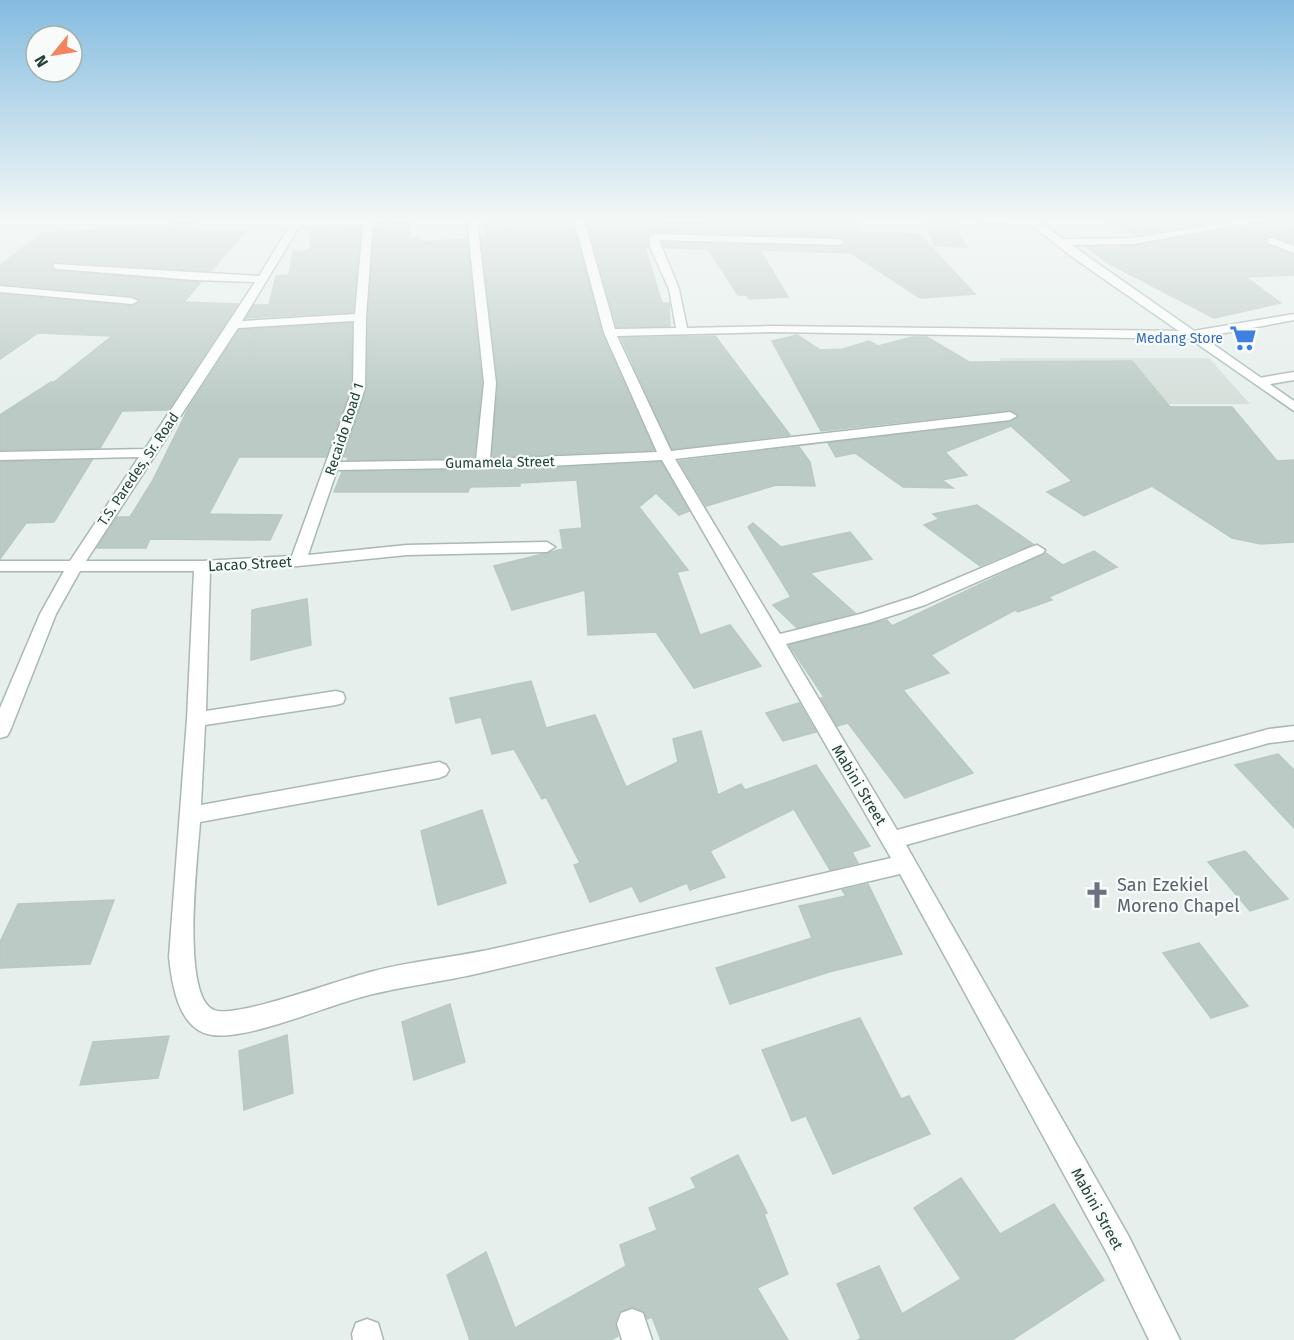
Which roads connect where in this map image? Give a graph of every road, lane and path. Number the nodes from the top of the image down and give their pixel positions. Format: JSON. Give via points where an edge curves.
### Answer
{"nodes":[{"id":1,"x":261,"y":283,"type":"edge"},
{"id":2,"x":363,"y":283,"type":"edge"},
{"id":3,"x":480,"y":283,"type":"edge"},
{"id":4,"x":596,"y":283,"type":"edge"},
{"id":5,"x":671,"y":283,"type":"edge"},
{"id":6,"x":1117,"y":283,"type":"edge"},
{"id":7,"x":0,"y":289,"type":"edge"},
{"id":8,"x":132,"y":301,"type":"dead end"},
{"id":9,"x":360,"y":316,"type":"junction"},
{"id":10,"x":1294,"y":317,"type":"edge"},
{"id":11,"x":234,"y":326,"type":"junction"},
{"id":12,"x":682,"y":329,"type":"junction"},
{"id":13,"x":610,"y":333,"type":"junction"},
{"id":14,"x":1193,"y":335,"type":"junction"},
{"id":15,"x":1294,"y":376,"type":"edge"},
{"id":16,"x":1259,"y":382,"type":"junction"},
{"id":17,"x":1294,"y":407,"type":"edge"},
{"id":18,"x":1010,"y":416,"type":"dead end"},
{"id":19,"x":148,"y":453,"type":"junction"},
{"id":20,"x":0,"y":456,"type":"edge"},
{"id":21,"x":666,"y":456,"type":"junction"},
{"id":22,"x":483,"y":462,"type":"junction"},
{"id":23,"x":333,"y":466,"type":"junction"},
{"id":24,"x":547,"y":547,"type":"dead end"},
{"id":25,"x":1037,"y":550,"type":"dead end"},
{"id":26,"x":298,"y":561,"type":"junction"},
{"id":27,"x":75,"y":565,"type":"junction"},
{"id":28,"x":0,"y":566,"type":"edge"},
{"id":29,"x":202,"y":566,"type":"junction"},
{"id":30,"x":774,"y":641,"type":"junction"},
{"id":31,"x":336,"y":698,"type":"dead end"},
{"id":32,"x":196,"y":719,"type":"junction"},
{"id":33,"x":0,"y":731,"type":"edge"},
{"id":34,"x":1294,"y":733,"type":"edge"},
{"id":35,"x":439,"y":770,"type":"dead end"},
{"id":36,"x":190,"y":815,"type":"junction"},
{"id":37,"x":892,"y":840,"type":"junction"},
{"id":38,"x":904,"y":864,"type":"junction"},
{"id":39,"x":1166,"y":1340,"type":"edge"}],
"edges":[{"from":1,"to":11,"type":"street","name":"T.S. Paredes, Sr. Road"},
{"from":2,"to":9,"type":"street","name":"Recaido Road 1"},
{"from":3,"to":22,"type":"street","via":[[490,383]]},
{"from":4,"to":13,"type":"street","name":"Mabini Street"},
{"from":5,"to":12,"type":"street"},
{"from":6,"to":14,"type":"street"},
{"from":7,"to":8,"type":"street"},
{"from":9,"to":11,"type":"street"},
{"from":9,"to":23,"type":"street","name":"Recaido Road 1","via":[[359,388]]},
{"from":10,"to":14,"type":"street"},
{"from":11,"to":19,"type":"street","name":"T.S. Paredes, Sr. Road"},
{"from":12,"to":13,"type":"street"},
{"from":12,"to":14,"type":"street"},
{"from":13,"to":21,"type":"street","name":"Mabini Street"},
{"from":14,"to":16,"type":"street"},
{"from":15,"to":16,"type":"street"},
{"from":16,"to":17,"type":"street"},
{"from":18,"to":21,"type":"street","name":"Gumamela Street"},
{"from":19,"to":20,"type":"street"},
{"from":19,"to":27,"type":"street","name":"T.S. Paredes, Sr. Road"},
{"from":21,"to":22,"type":"street","name":"Gumamela Street"},
{"from":21,"to":30,"type":"street","name":"Mabini Street"},
{"from":22,"to":23,"type":"street","name":"Gumamela Street"},
{"from":23,"to":26,"type":"street","name":"Recaido Road 1"},
{"from":24,"to":26,"type":"street","name":"Lacao Street","via":[[407,550]]},
{"from":25,"to":30,"type":"street","via":[[920,601]]},
{"from":26,"to":29,"type":"street","name":"Lacao Street"},
{"from":27,"to":28,"type":"street","name":"Lacao Street"},
{"from":27,"to":29,"type":"street","name":"Lacao Street"},
{"from":27,"to":33,"type":"street","name":"T.S. Paredes, Sr. Road","via":[[48,614]]},
{"from":29,"to":32,"type":"street"},
{"from":30,"to":37,"type":"street","name":"Mabini Street"},
{"from":31,"to":32,"type":"street"},
{"from":32,"to":36,"type":"street"},
{"from":34,"to":37,"type":"street","via":[[1269,736]]},
{"from":35,"to":36,"type":"street"},
{"from":36,"to":38,"type":"street","via":[[181,957],[184,987],[190,1005],[211,1023],[238,1023],[366,984],[472,964]]},
{"from":37,"to":38,"type":"street","name":"Mabini Street"},
{"from":38,"to":39,"type":"street","name":"Mabini Street","via":[[1118,1245]]}]}
